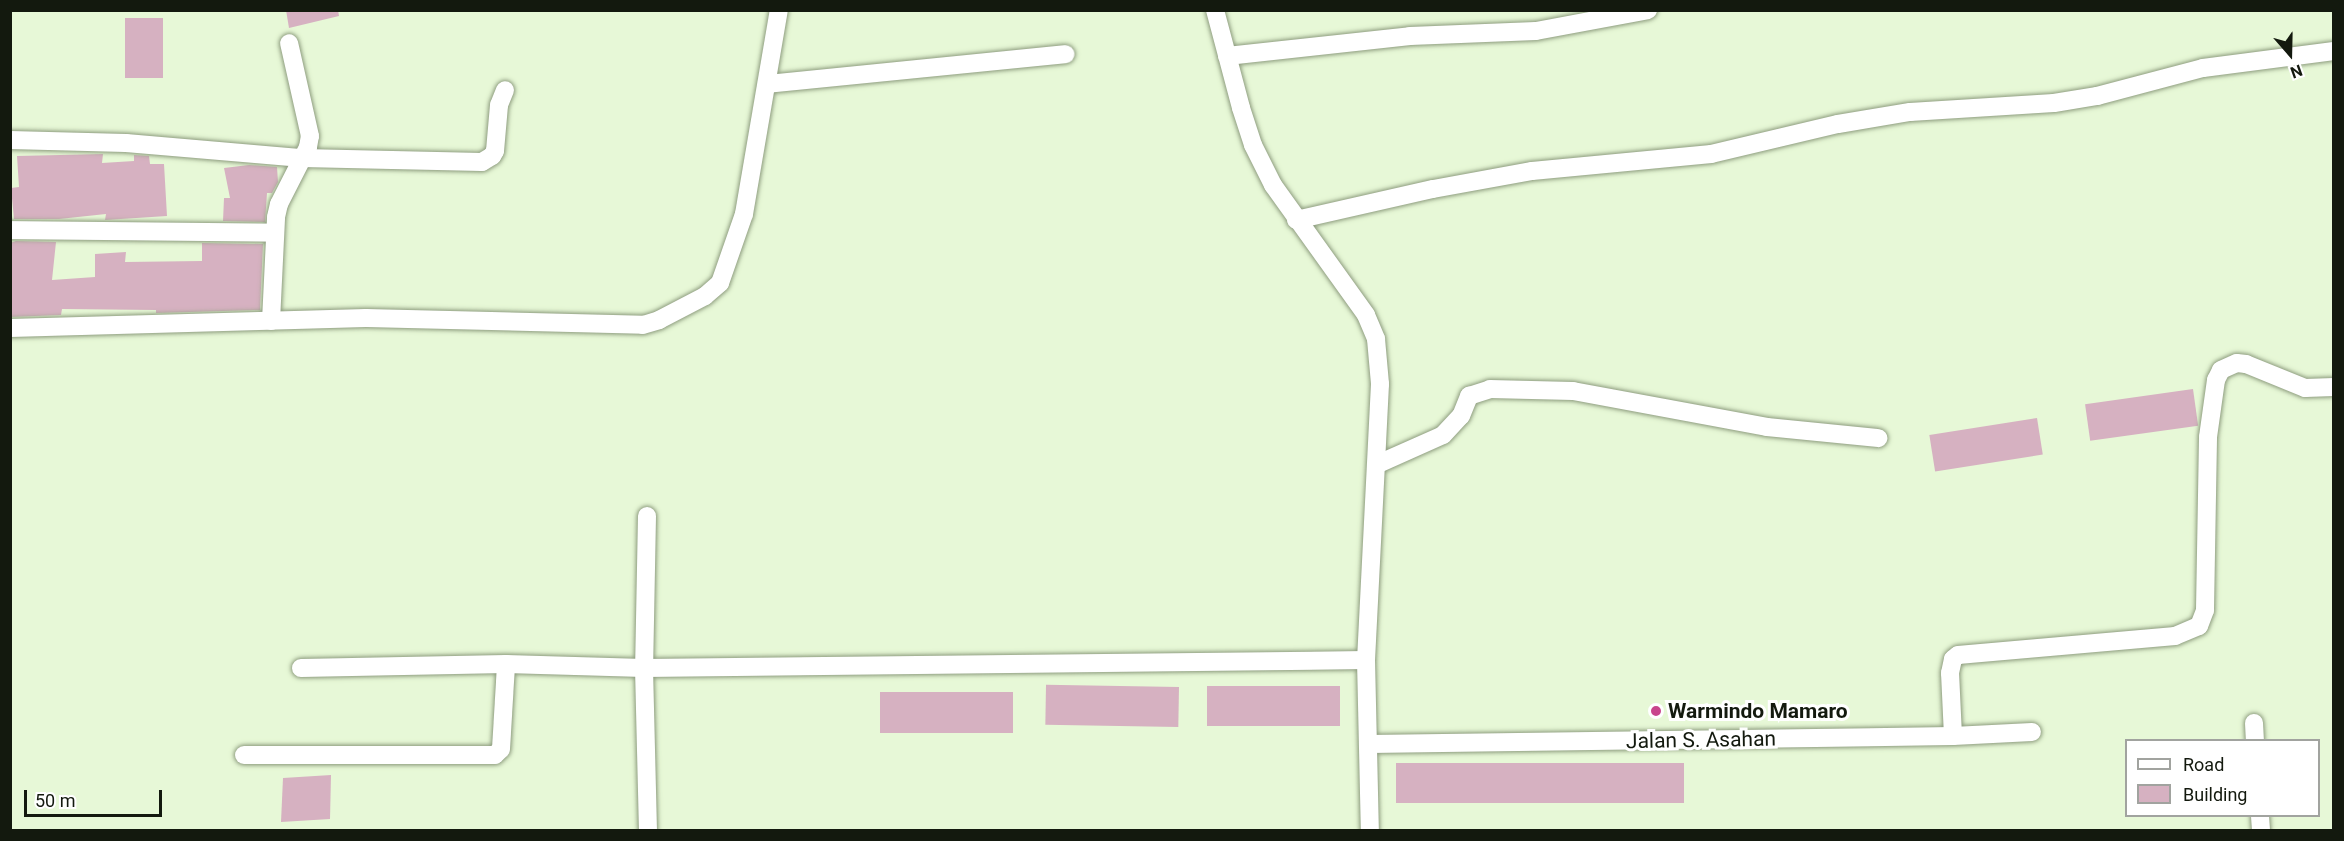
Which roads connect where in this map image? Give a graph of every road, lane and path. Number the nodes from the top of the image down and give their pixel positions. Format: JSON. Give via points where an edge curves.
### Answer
{"nodes":[{"id":1,"x":779,"y":10,"type":"edge"},
{"id":2,"x":1215,"y":10,"type":"edge"},
{"id":3,"x":1648,"y":10,"type":"edge"},
{"id":4,"x":289,"y":43,"type":"dead end"},
{"id":5,"x":2334,"y":51,"type":"edge"},
{"id":6,"x":1065,"y":54,"type":"dead end"},
{"id":7,"x":1227,"y":56,"type":"junction"},
{"id":8,"x":766,"y":84,"type":"junction"},
{"id":9,"x":505,"y":90,"type":"dead end"},
{"id":10,"x":10,"y":141,"type":"edge"},
{"id":11,"x":302,"y":159,"type":"junction"},
{"id":12,"x":1296,"y":220,"type":"junction"},
{"id":13,"x":10,"y":230,"type":"edge"},
{"id":14,"x":275,"y":233,"type":"junction"},
{"id":15,"x":271,"y":321,"type":"junction"},
{"id":16,"x":10,"y":328,"type":"edge"},
{"id":17,"x":2334,"y":387,"type":"edge"},
{"id":18,"x":1878,"y":438,"type":"dead end"},
{"id":19,"x":1378,"y":464,"type":"junction"},
{"id":20,"x":647,"y":516,"type":"dead end"},
{"id":21,"x":1366,"y":660,"type":"junction"},
{"id":22,"x":506,"y":664,"type":"junction"},
{"id":23,"x":301,"y":668,"type":"dead end"},
{"id":24,"x":644,"y":668,"type":"junction"},
{"id":25,"x":2032,"y":732,"type":"dead end"},
{"id":26,"x":1953,"y":736,"type":"junction"},
{"id":27,"x":1369,"y":744,"type":"junction"},
{"id":28,"x":243,"y":755,"type":"dead end"},
{"id":29,"x":648,"y":831,"type":"edge"},
{"id":30,"x":1370,"y":831,"type":"edge"}],
"edges":[{"from":1,"to":8,"type":"street"},
{"from":2,"to":7,"type":"street"},
{"from":3,"to":7,"type":"street","via":[[1536,31],[1410,36]]},
{"from":4,"to":11,"type":"street","via":[[310,136]]},
{"from":5,"to":12,"type":"street","via":[[2203,68],[2097,96],[2054,103],[1910,112],[1838,124],[1711,154],[1532,171]]},
{"from":6,"to":8,"type":"street"},
{"from":7,"to":12,"type":"street","via":[[1253,145]]},
{"from":8,"to":15,"type":"street","via":[[744,214],[720,284],[679,310],[643,325],[366,318]]},
{"from":9,"to":11,"type":"street","via":[[499,105],[495,151],[482,162]]},
{"from":10,"to":11,"type":"street","via":[[126,143]]},
{"from":11,"to":14,"type":"street","via":[[279,204]]},
{"from":12,"to":19,"type":"street","via":[[1366,315],[1374,333],[1380,384]]},
{"from":13,"to":14,"type":"street"},
{"from":14,"to":15,"type":"street"},
{"from":15,"to":16,"type":"street"},
{"from":17,"to":26,"type":"street","via":[[2305,388],[2247,364],[2237,363],[2221,370],[2216,380],[2208,437],[2205,610],[2199,626],[2175,636],[1958,655],[1950,673]]},
{"from":18,"to":19,"type":"street","via":[[1767,426],[1573,391],[1490,389],[1469,396],[1461,416],[1443,435]]},
{"from":19,"to":21,"type":"street"},
{"from":20,"to":24,"type":"street"},
{"from":21,"to":24,"type":"street"},
{"from":21,"to":27,"type":"street"},
{"from":22,"to":23,"type":"street"},
{"from":22,"to":24,"type":"street"},
{"from":22,"to":28,"type":"street","via":[[501,749],[495,755]]},
{"from":24,"to":29,"type":"street"},
{"from":25,"to":26,"type":"street","name":"Jalan S. Asahan"},
{"from":26,"to":27,"type":"street","name":"Jalan S. Asahan"},
{"from":27,"to":30,"type":"street"}]}
